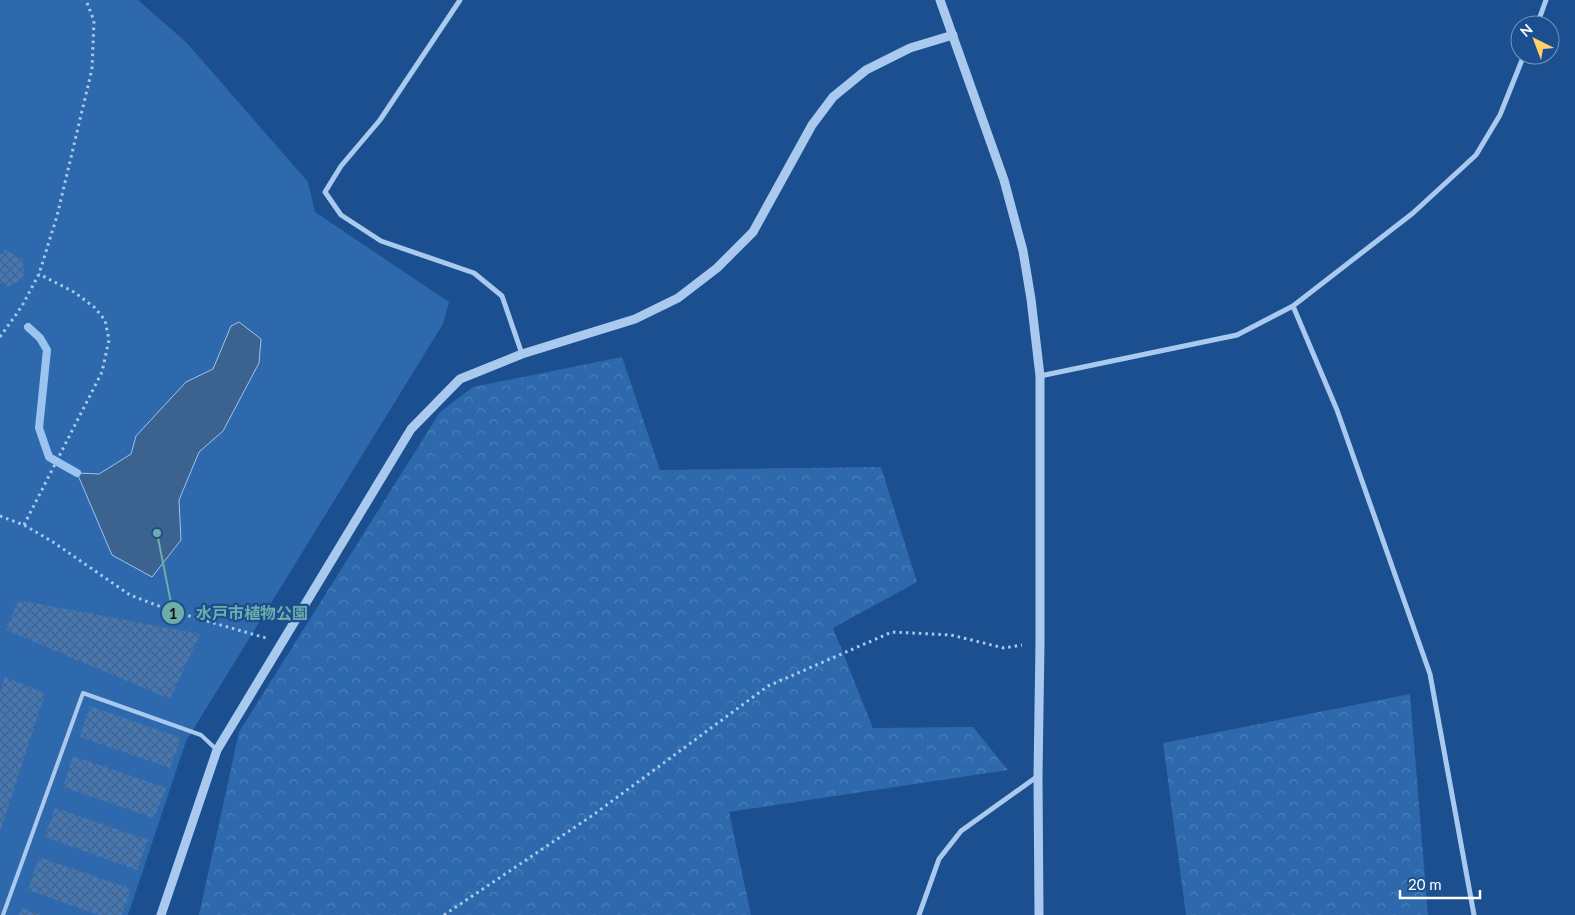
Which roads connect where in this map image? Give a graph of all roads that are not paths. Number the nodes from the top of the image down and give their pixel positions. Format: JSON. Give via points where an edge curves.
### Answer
{"nodes":[{"id":1,"x":460,"y":0,"type":"edge"},
{"id":2,"x":940,"y":0,"type":"edge"},
{"id":3,"x":1546,"y":0,"type":"edge"},
{"id":4,"x":1541,"y":15,"type":"edge"},
{"id":5,"x":953,"y":35,"type":"junction"},
{"id":6,"x":1520,"y":65,"type":"edge"},
{"id":7,"x":1293,"y":306,"type":"junction"},
{"id":8,"x":522,"y":354,"type":"junction"},
{"id":9,"x":1040,"y":376,"type":"junction"},
{"id":10,"x":218,"y":750,"type":"junction"},
{"id":11,"x":1038,"y":776,"type":"junction"},
{"id":12,"x":3,"y":915,"type":"edge"},
{"id":13,"x":161,"y":915,"type":"edge"},
{"id":14,"x":919,"y":915,"type":"edge"},
{"id":15,"x":1039,"y":915,"type":"edge"},
{"id":16,"x":1474,"y":915,"type":"edge"}],
"edges":[{"from":1,"to":8,"type":"street","via":[[380,120],[341,166],[325,192],[341,215],[381,241],[474,273],[502,296]]},
{"from":2,"to":5,"type":"street"},
{"from":3,"to":4,"type":"street"},
{"from":5,"to":8,"type":"street","via":[[910,48],[866,70],[833,97],[812,125],[753,232],[717,268],[678,298],[635,319]]},
{"from":5,"to":9,"type":"street","via":[[1004,180],[1023,251]]},
{"from":6,"to":7,"type":"street","via":[[1500,115],[1476,155],[1413,213]]},
{"from":7,"to":9,"type":"street","via":[[1237,334]]},
{"from":7,"to":16,"type":"street","via":[[1336,410],[1430,674]]},
{"from":8,"to":10,"type":"street","via":[[460,380],[411,429]]},
{"from":9,"to":11,"type":"street"},
{"from":10,"to":12,"type":"lane","via":[[202,735],[83,693]]},
{"from":10,"to":13,"type":"street"},
{"from":11,"to":14,"type":"street","via":[[961,831],[939,859]]},
{"from":11,"to":15,"type":"street"}]}
